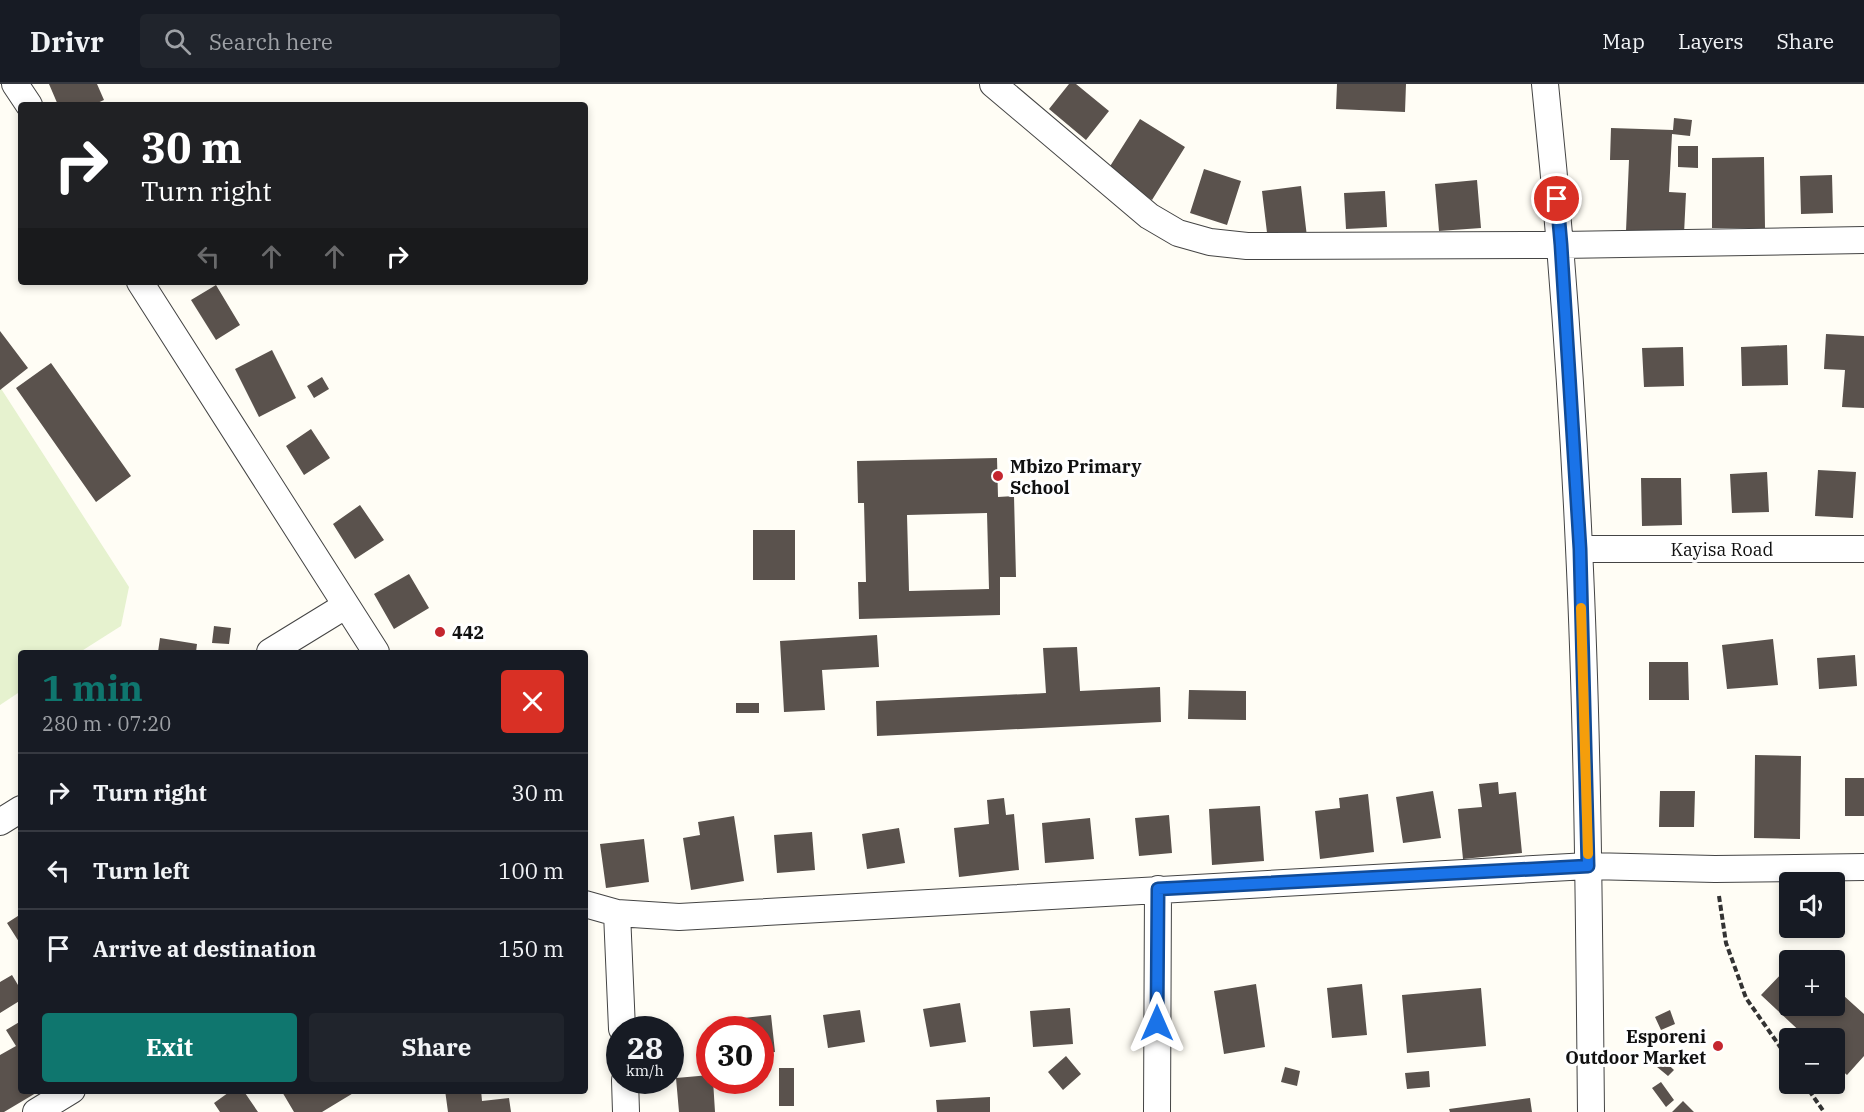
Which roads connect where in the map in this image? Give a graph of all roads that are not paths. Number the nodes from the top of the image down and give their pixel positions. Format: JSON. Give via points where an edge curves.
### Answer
{"nodes":[{"id":1,"x":15,"y":84,"type":"edge"},
{"id":2,"x":993,"y":84,"type":"edge"},
{"id":3,"x":1545,"y":84,"type":"edge"},
{"id":4,"x":27,"y":102,"type":"edge"},
{"id":5,"x":1864,"y":240,"type":"edge"},
{"id":6,"x":1561,"y":245,"type":"junction"},
{"id":7,"x":143,"y":285,"type":"edge"},
{"id":8,"x":1580,"y":549,"type":"junction"},
{"id":9,"x":1864,"y":549,"type":"edge"},
{"id":10,"x":345,"y":606,"type":"junction"},
{"id":11,"x":273,"y":650,"type":"edge"},
{"id":12,"x":375,"y":650,"type":"edge"},
{"id":13,"x":18,"y":811,"type":"edge"},
{"id":14,"x":0,"y":822,"type":"edge"},
{"id":15,"x":1588,"y":866,"type":"junction"},
{"id":16,"x":1864,"y":867,"type":"edge"},
{"id":17,"x":1158,"y":889,"type":"junction"},
{"id":18,"x":588,"y":904,"type":"edge"},
{"id":19,"x":617,"y":913,"type":"junction"},
{"id":20,"x":621,"y":1016,"type":"edge"},
{"id":21,"x":65,"y":1094,"type":"edge"},
{"id":22,"x":625,"y":1094,"type":"edge"},
{"id":23,"x":36,"y":1112,"type":"edge"},
{"id":24,"x":626,"y":1112,"type":"edge"},
{"id":25,"x":1157,"y":1112,"type":"edge"},
{"id":26,"x":1591,"y":1112,"type":"edge"}],
"edges":[{"from":1,"to":4,"type":"street"},
{"from":2,"to":6,"type":"street","via":[[1149,216],[1178,233],[1247,246]]},
{"from":3,"to":6,"type":"street"},
{"from":5,"to":6,"type":"street"},
{"from":6,"to":8,"type":"street"},
{"from":7,"to":10,"type":"street"},
{"from":8,"to":9,"type":"street","name":"Kayisa Road"},
{"from":8,"to":15,"type":"street"},
{"from":10,"to":11,"type":"street"},
{"from":10,"to":12,"type":"street"},
{"from":13,"to":14,"type":"street"},
{"from":15,"to":16,"type":"street"},
{"from":15,"to":17,"type":"street"},
{"from":15,"to":26,"type":"street"},
{"from":17,"to":19,"type":"street","via":[[680,917]]},
{"from":17,"to":25,"type":"street"},
{"from":18,"to":19,"type":"street"},
{"from":19,"to":20,"type":"street"},
{"from":21,"to":23,"type":"street"},
{"from":22,"to":24,"type":"street"}]}
